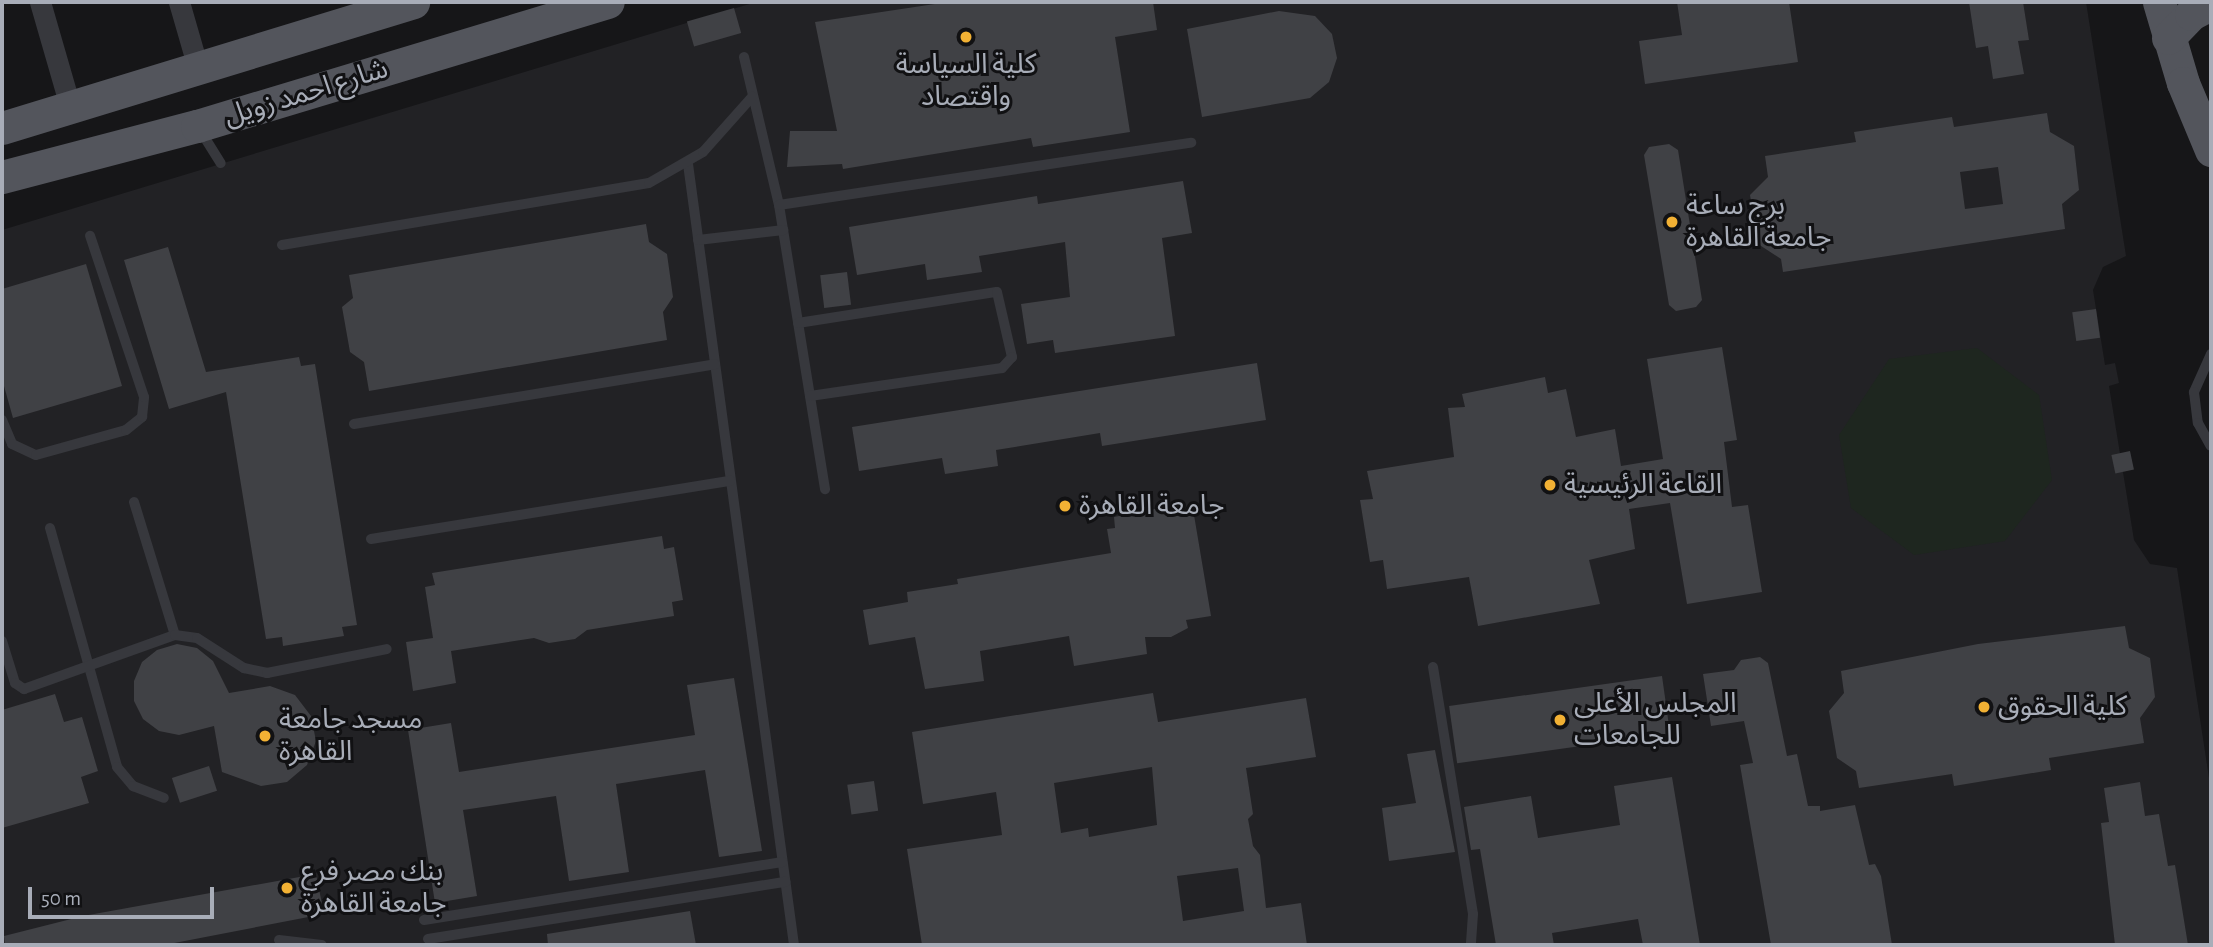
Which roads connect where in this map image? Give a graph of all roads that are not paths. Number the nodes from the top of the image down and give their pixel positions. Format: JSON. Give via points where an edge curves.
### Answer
{"nodes":[{"id":1,"x":40,"y":2,"type":"edge"},
{"id":2,"x":179,"y":2,"type":"edge"},
{"id":3,"x":413,"y":2,"type":"edge"},
{"id":4,"x":608,"y":2,"type":"edge"},
{"id":5,"x":2159,"y":2,"type":"edge"},
{"id":6,"x":2211,"y":4,"type":"edge"},
{"id":7,"x":346,"y":12,"type":"edge"},
{"id":8,"x":2168,"y":38,"type":"junction"},
{"id":9,"x":744,"y":57,"type":"dead end"},
{"id":10,"x":198,"y":68,"type":"junction"},
{"id":11,"x":752,"y":97,"type":"junction"},
{"id":12,"x":70,"y":106,"type":"junction"},
{"id":13,"x":197,"y":126,"type":"junction"},
{"id":14,"x":2,"y":128,"type":"edge"},
{"id":15,"x":1191,"y":144,"type":"dead end"},
{"id":16,"x":2211,"y":150,"type":"edge"},
{"id":17,"x":221,"y":163,"type":"dead end"},
{"id":18,"x":688,"y":164,"type":"junction"},
{"id":19,"x":2,"y":177,"type":"edge"},
{"id":20,"x":779,"y":205,"type":"junction"},
{"id":21,"x":783,"y":230,"type":"junction"},
{"id":22,"x":90,"y":236,"type":"dead end"},
{"id":23,"x":698,"y":240,"type":"junction"},
{"id":24,"x":282,"y":245,"type":"dead end"},
{"id":25,"x":798,"y":323,"type":"junction"},
{"id":26,"x":2211,"y":354,"type":"edge"},
{"id":27,"x":715,"y":364,"type":"junction"},
{"id":28,"x":810,"y":396,"type":"junction"},
{"id":29,"x":2,"y":420,"type":"edge"},
{"id":30,"x":354,"y":424,"type":"dead end"},
{"id":31,"x":2211,"y":446,"type":"edge"},
{"id":32,"x":730,"y":481,"type":"junction"},
{"id":33,"x":825,"y":489,"type":"dead end"},
{"id":34,"x":134,"y":502,"type":"dead end"},
{"id":35,"x":50,"y":528,"type":"dead end"},
{"id":36,"x":372,"y":539,"type":"dead end"},
{"id":37,"x":175,"y":635,"type":"junction"},
{"id":38,"x":2,"y":641,"type":"edge"},
{"id":39,"x":387,"y":649,"type":"dead end"},
{"id":40,"x":88,"y":666,"type":"junction"},
{"id":41,"x":1433,"y":667,"type":"dead end"},
{"id":42,"x":164,"y":798,"type":"dead end"},
{"id":43,"x":782,"y":862,"type":"junction"},
{"id":44,"x":785,"y":883,"type":"junction"},
{"id":45,"x":424,"y":920,"type":"dead end"},
{"id":46,"x":428,"y":939,"type":"dead end"},
{"id":47,"x":279,"y":940,"type":"dead end"},
{"id":48,"x":322,"y":945,"type":"edge"},
{"id":49,"x":794,"y":945,"type":"edge"},
{"id":50,"x":1471,"y":945,"type":"edge"}],
"edges":[{"from":1,"to":12,"type":"street"},
{"from":2,"to":10,"type":"street"},
{"from":3,"to":7,"type":"main road","name":"شارع احمد زويل"},
{"from":4,"to":13,"type":"main road","name":"شارع احمد زويل"},
{"from":5,"to":8,"type":"main road"},
{"from":6,"to":8,"type":"main road","via":[[2190,14]]},
{"from":7,"to":10,"type":"main road","name":"شارع احمد زويل"},
{"from":8,"to":16,"type":"main road"},
{"from":9,"to":11,"type":"lane"},
{"from":10,"to":12,"type":"main road","name":"شارع احمد زويل"},
{"from":11,"to":18,"type":"lane"},
{"from":11,"to":20,"type":"lane"},
{"from":12,"to":14,"type":"main road","name":"شارع احمد زويل"},
{"from":13,"to":17,"type":"lane"},
{"from":13,"to":19,"type":"main road","name":"شارع احمد زويل"},
{"from":15,"to":20,"type":"lane"},
{"from":18,"to":23,"type":"lane"},
{"from":18,"to":24,"type":"lane","via":[[628,188]]},
{"from":20,"to":21,"type":"lane"},
{"from":21,"to":23,"type":"lane"},
{"from":21,"to":25,"type":"lane"},
{"from":22,"to":29,"type":"lane","via":[[144,397],[142,417],[126,430],[36,455],[12,444]]},
{"from":23,"to":27,"type":"lane"},
{"from":25,"to":28,"type":"lane"},
{"from":25,"to":28,"type":"lane","via":[[997,292],[1012,357],[1002,368]]},
{"from":26,"to":31,"type":"lane","via":[[2194,392],[2198,423]]},
{"from":27,"to":30,"type":"lane"},
{"from":27,"to":32,"type":"lane"},
{"from":28,"to":33,"type":"lane"},
{"from":32,"to":36,"type":"lane"},
{"from":32,"to":43,"type":"lane"},
{"from":34,"to":37,"type":"lane"},
{"from":35,"to":40,"type":"lane"},
{"from":37,"to":39,"type":"lane","via":[[197,638],[255,672]]},
{"from":37,"to":40,"type":"lane"},
{"from":38,"to":40,"type":"lane","via":[[20,688]]},
{"from":40,"to":42,"type":"lane","via":[[117,767],[133,786]]},
{"from":41,"to":50,"type":"lane","via":[[1473,914]]},
{"from":43,"to":44,"type":"lane"},
{"from":43,"to":45,"type":"lane"},
{"from":44,"to":46,"type":"lane"},
{"from":44,"to":49,"type":"lane"},
{"from":47,"to":48,"type":"lane"}]}
